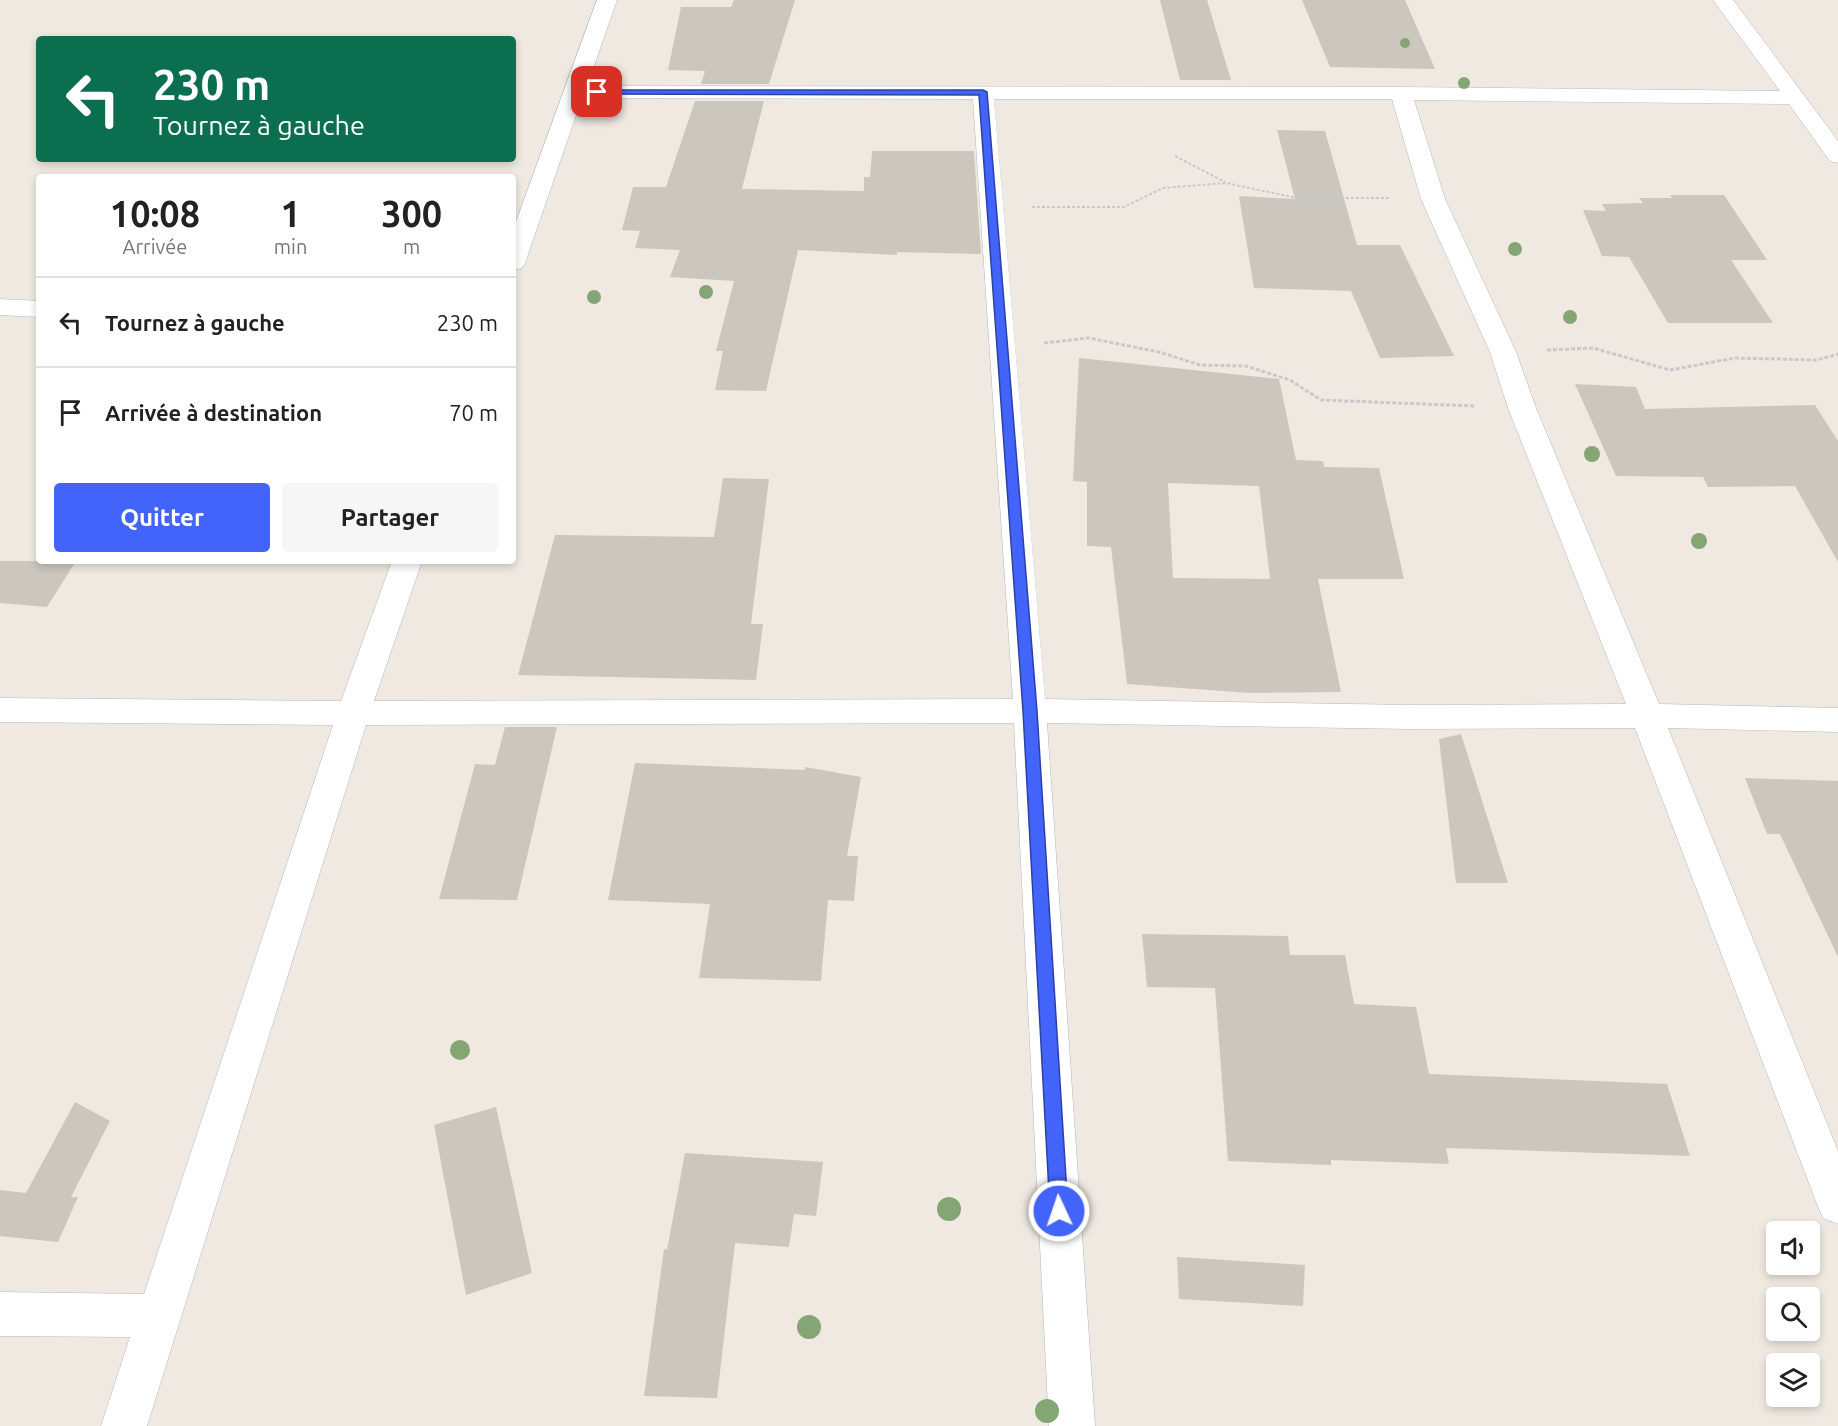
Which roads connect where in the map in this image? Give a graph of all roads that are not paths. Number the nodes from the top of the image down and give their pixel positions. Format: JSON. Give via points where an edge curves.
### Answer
{"nodes":[{"id":1,"x":607,"y":0,"type":"edge"},
{"id":2,"x":1723,"y":0,"type":"edge"},
{"id":3,"x":574,"y":92,"type":"junction"},
{"id":4,"x":983,"y":92,"type":"junction"},
{"id":5,"x":1401,"y":93,"type":"junction"},
{"id":6,"x":1797,"y":98,"type":"junction"},
{"id":7,"x":1838,"y":156,"type":"edge"},
{"id":8,"x":516,"y":255,"type":"edge"},
{"id":9,"x":0,"y":307,"type":"edge"},
{"id":10,"x":36,"y":309,"type":"edge"},
{"id":11,"x":406,"y":564,"type":"edge"},
{"id":12,"x":0,"y":710,"type":"edge"},
{"id":13,"x":1030,"y":711,"type":"junction"},
{"id":14,"x":353,"y":713,"type":"junction"},
{"id":15,"x":1647,"y":716,"type":"junction"},
{"id":16,"x":1838,"y":720,"type":"edge"},
{"id":17,"x":1838,"y":1204,"type":"edge"},
{"id":18,"x":0,"y":1314,"type":"edge"},
{"id":19,"x":161,"y":1316,"type":"junction"},
{"id":20,"x":124,"y":1426,"type":"edge"},
{"id":21,"x":1072,"y":1426,"type":"edge"}],
"edges":[{"from":1,"to":3,"type":"street"},
{"from":2,"to":6,"type":"street"},
{"from":3,"to":4,"type":"street"},
{"from":3,"to":8,"type":"street"},
{"from":4,"to":5,"type":"street"},
{"from":4,"to":13,"type":"street"},
{"from":5,"to":6,"type":"street"},
{"from":5,"to":15,"type":"street","via":[[1433,199],[1503,352]]},
{"from":6,"to":7,"type":"street"},
{"from":9,"to":10,"type":"street"},
{"from":11,"to":14,"type":"street"},
{"from":12,"to":14,"type":"street"},
{"from":13,"to":14,"type":"street"},
{"from":13,"to":15,"type":"street"},
{"from":13,"to":21,"type":"street"},
{"from":14,"to":19,"type":"street"},
{"from":15,"to":16,"type":"street"},
{"from":15,"to":17,"type":"street"},
{"from":18,"to":19,"type":"street"},
{"from":19,"to":20,"type":"street"}]}
